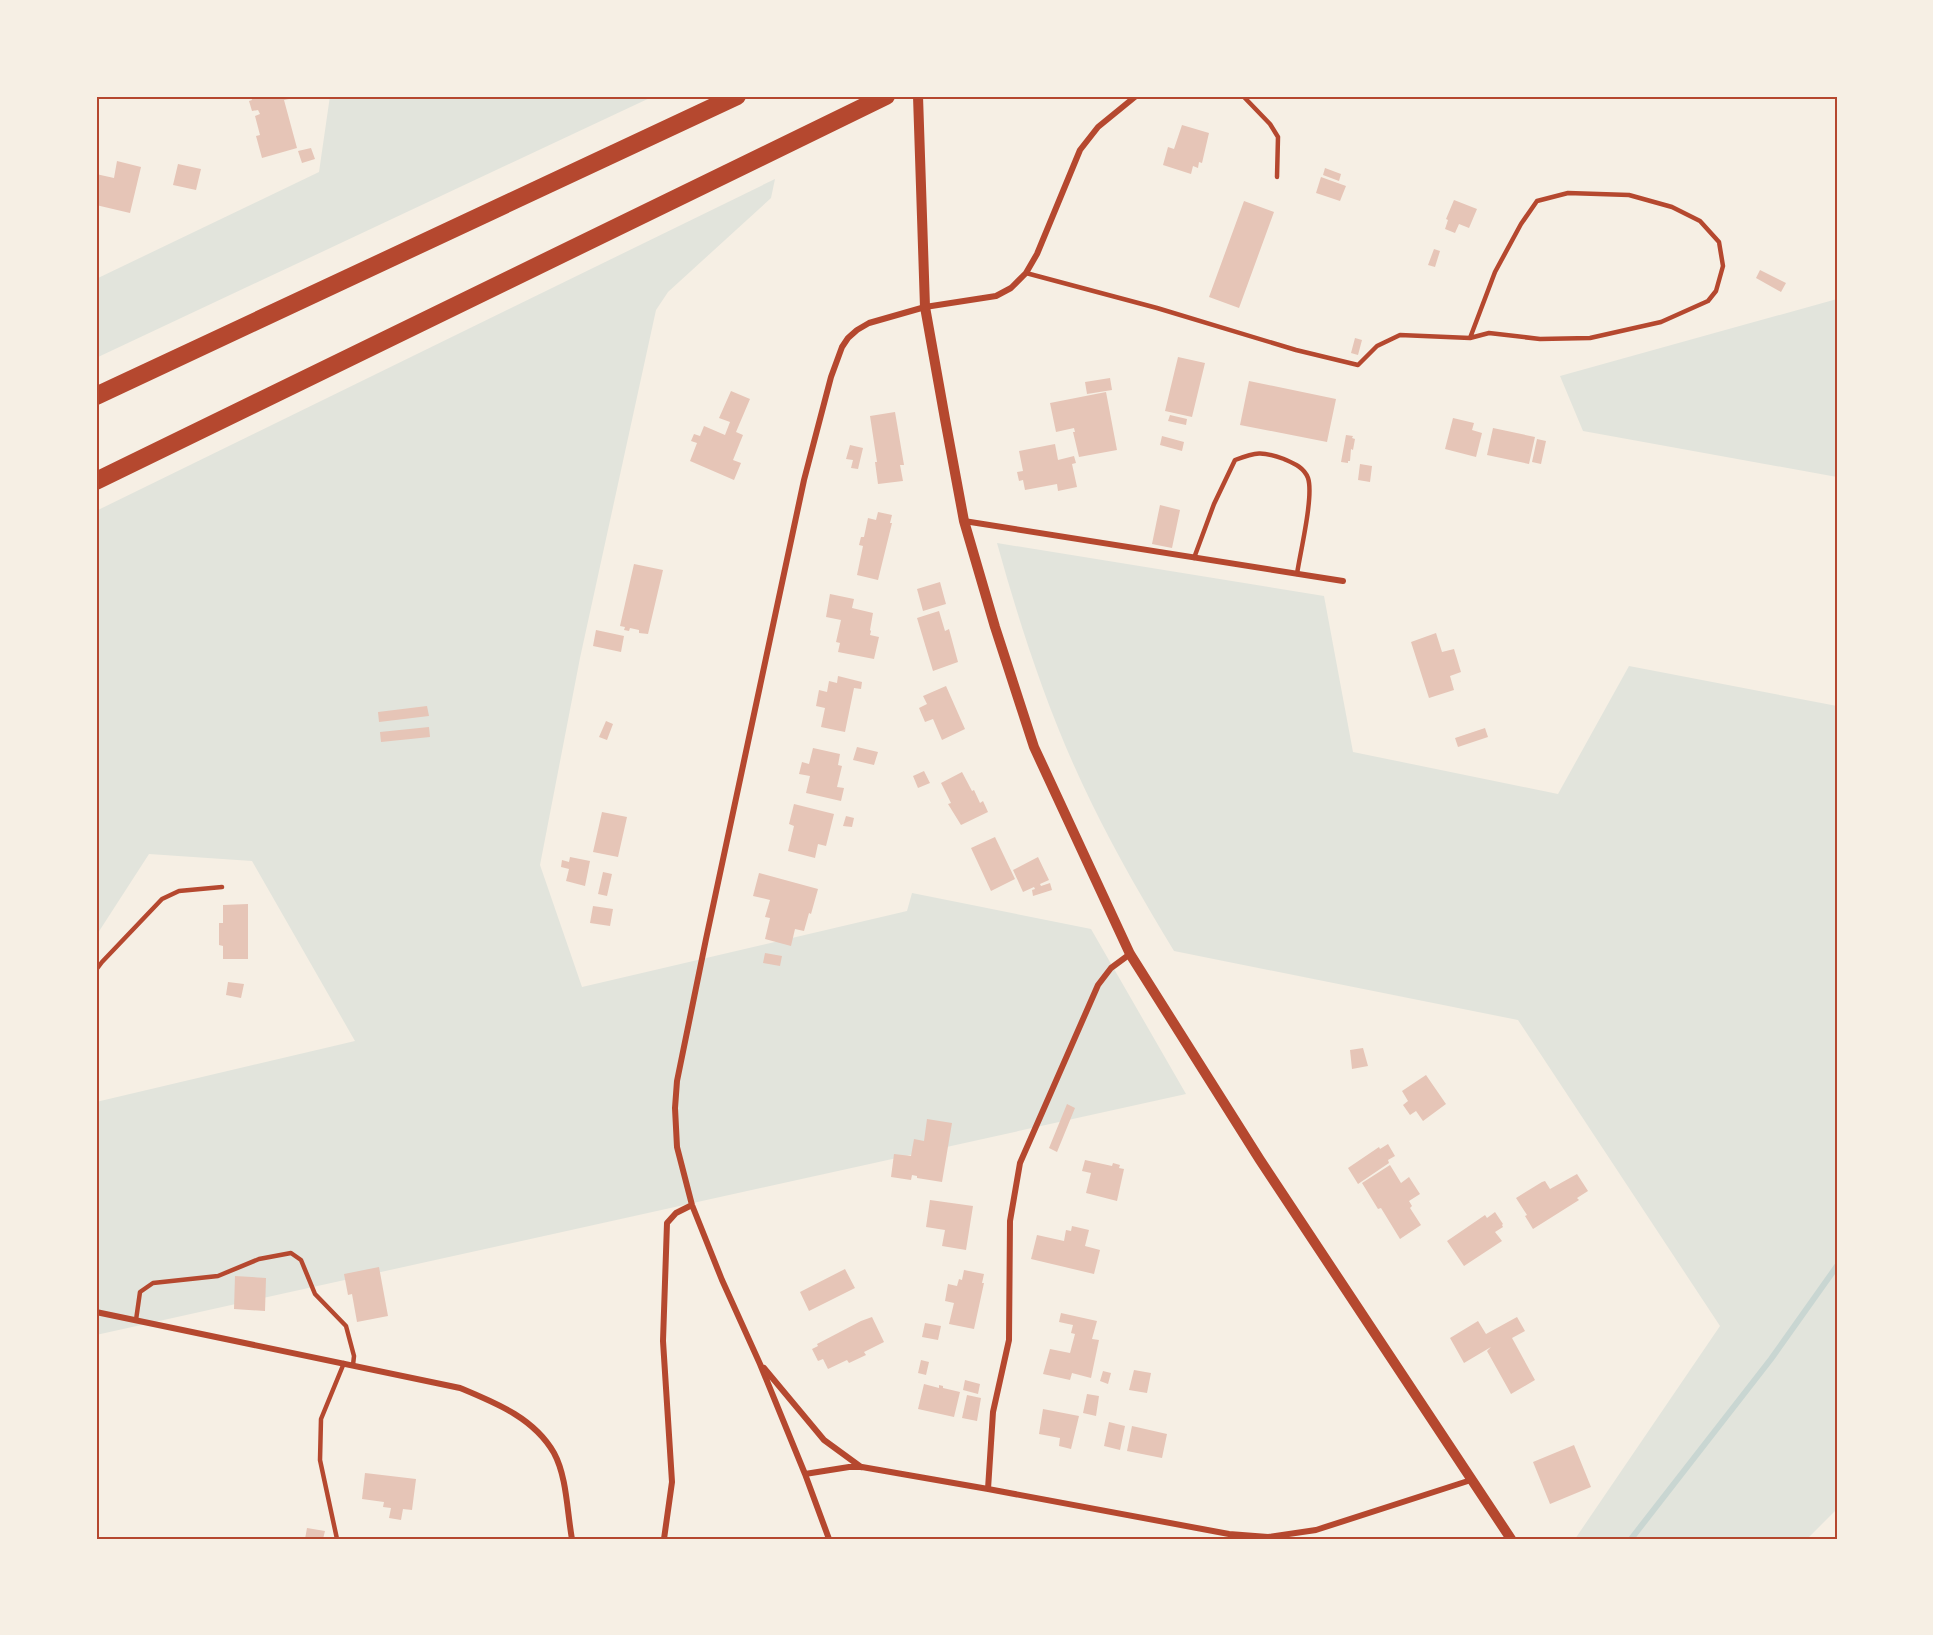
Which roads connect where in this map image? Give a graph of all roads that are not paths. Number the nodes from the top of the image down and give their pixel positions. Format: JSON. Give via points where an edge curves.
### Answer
{"nodes":[{"id":1,"x":737,"y":96,"type":"edge"},
{"id":2,"x":886,"y":96,"type":"edge"},
{"id":3,"x":918,"y":96,"type":"edge"},
{"id":4,"x":1136,"y":96,"type":"edge"},
{"id":5,"x":1243,"y":96,"type":"edge"},
{"id":6,"x":1277,"y":177,"type":"dead end"},
{"id":7,"x":1026,"y":273,"type":"junction"},
{"id":8,"x":925,"y":307,"type":"junction"},
{"id":9,"x":1470,"y":338,"type":"junction"},
{"id":10,"x":96,"y":396,"type":"edge"},
{"id":11,"x":96,"y":481,"type":"edge"},
{"id":12,"x":964,"y":521,"type":"junction"},
{"id":13,"x":1194,"y":558,"type":"junction"},
{"id":14,"x":1297,"y":574,"type":"junction"},
{"id":15,"x":1343,"y":581,"type":"dead end"},
{"id":16,"x":222,"y":887,"type":"dead end"},
{"id":17,"x":1130,"y":954,"type":"junction"},
{"id":18,"x":96,"y":970,"type":"edge"},
{"id":19,"x":692,"y":1205,"type":"junction"},
{"id":20,"x":96,"y":1312,"type":"edge"},
{"id":21,"x":136,"y":1320,"type":"junction"},
{"id":22,"x":344,"y":1363,"type":"junction"},
{"id":23,"x":760,"y":1364,"type":"junction"},
{"id":24,"x":353,"y":1365,"type":"junction"},
{"id":25,"x":862,"y":1467,"type":"junction"},
{"id":26,"x":805,"y":1474,"type":"junction"},
{"id":27,"x":1471,"y":1480,"type":"junction"},
{"id":28,"x":988,"y":1489,"type":"junction"},
{"id":29,"x":337,"y":1539,"type":"edge"},
{"id":30,"x":572,"y":1539,"type":"edge"},
{"id":31,"x":664,"y":1539,"type":"edge"},
{"id":32,"x":829,"y":1539,"type":"edge"},
{"id":33,"x":1511,"y":1539,"type":"edge"}],
"edges":[{"from":1,"to":10,"type":"highway"},
{"from":2,"to":11,"type":"highway"},
{"from":3,"to":8,"type":"street"},
{"from":4,"to":7,"type":"street","via":[[1098,127],[1080,150]]},
{"from":5,"to":6,"type":"lane","via":[[1278,137]]},
{"from":7,"to":8,"type":"street","via":[[996,296]]},
{"from":7,"to":9,"type":"lane","via":[[1358,365],[1377,346],[1400,335]]},
{"from":8,"to":12,"type":"street"},
{"from":8,"to":19,"type":"street","via":[[869,323],[848,338],[837,359],[819,420],[677,1081],[677,1147]]},
{"from":9,"to":9,"type":"lane","via":[[1489,333],[1540,339],[1590,338],[1661,322],[1708,301],[1716,291],[1723,266],[1719,242],[1700,221],[1672,207],[1629,195],[1568,193],[1537,201],[1495,272]]},
{"from":12,"to":13,"type":"street"},
{"from":12,"to":17,"type":"street","via":[[1034,747]]},
{"from":13,"to":14,"type":"street"},
{"from":13,"to":14,"type":"lane","via":[[1235,460],[1253,453],[1271,454],[1297,464],[1308,477],[1311,495]]},
{"from":14,"to":15,"type":"street"},
{"from":16,"to":18,"type":"lane","via":[[179,891],[162,899]]},
{"from":17,"to":27,"type":"street"},
{"from":17,"to":28,"type":"street","via":[[1111,968],[1098,985],[1020,1162],[1010,1221],[1009,1340],[993,1412]]},
{"from":19,"to":23,"type":"street"},
{"from":19,"to":31,"type":"street","via":[[675,1213],[667,1223],[663,1341],[672,1482]]},
{"from":20,"to":21,"type":"street"},
{"from":21,"to":22,"type":"street"},
{"from":21,"to":24,"type":"lane","via":[[140,1292],[153,1283],[218,1276],[259,1259],[291,1253],[301,1260],[315,1294],[346,1326]]},
{"from":22,"to":24,"type":"street"},
{"from":22,"to":29,"type":"lane","via":[[321,1419],[320,1460]]},
{"from":23,"to":25,"type":"street","via":[[818,1434]]},
{"from":23,"to":26,"type":"street"},
{"from":24,"to":30,"type":"street","via":[[460,1388],[495,1403],[537,1431],[554,1454],[562,1478]]},
{"from":25,"to":26,"type":"street"},
{"from":25,"to":28,"type":"street"},
{"from":26,"to":32,"type":"street"},
{"from":27,"to":28,"type":"street","via":[[1316,1530],[1268,1537],[1230,1534]]},
{"from":27,"to":33,"type":"street"}]}
